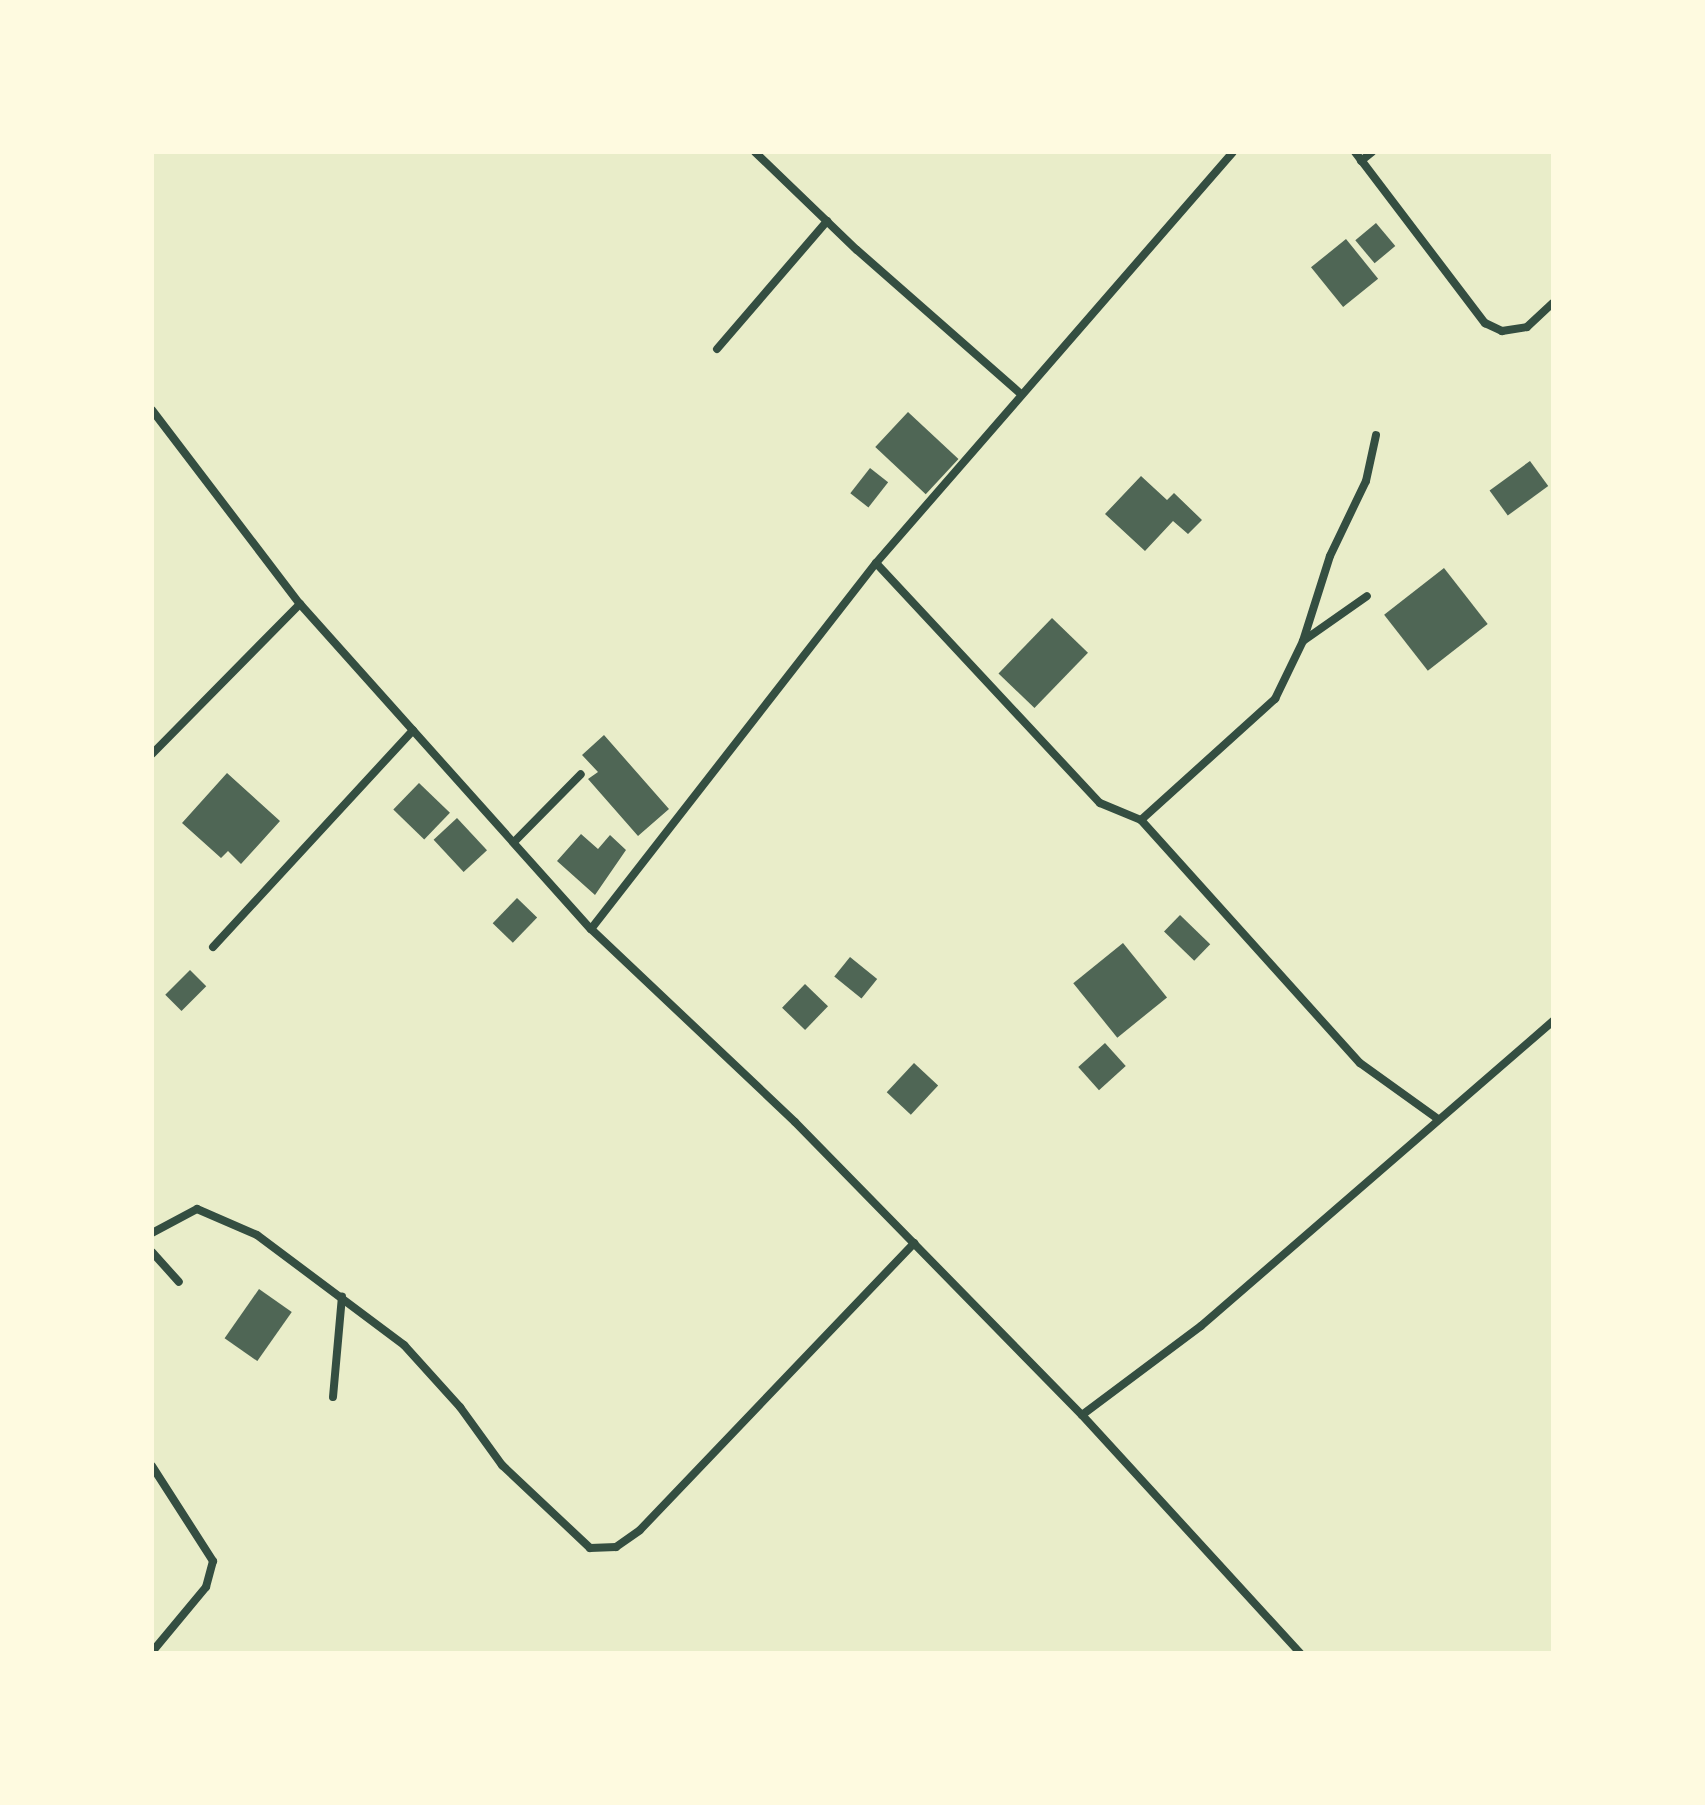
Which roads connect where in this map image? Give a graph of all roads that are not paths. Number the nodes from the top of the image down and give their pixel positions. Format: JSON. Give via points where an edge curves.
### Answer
{"nodes":[{"id":1,"x":755,"y":152,"type":"edge"},
{"id":2,"x":1233,"y":152,"type":"edge"},
{"id":3,"x":1355,"y":152,"type":"edge"},
{"id":4,"x":1372,"y":152,"type":"edge"},
{"id":5,"x":1361,"y":161,"type":"junction"},
{"id":6,"x":827,"y":221,"type":"junction"},
{"id":7,"x":1553,"y":303,"type":"edge"},
{"id":8,"x":717,"y":349,"type":"dead end"},
{"id":9,"x":1021,"y":394,"type":"junction"},
{"id":10,"x":152,"y":410,"type":"edge"},
{"id":11,"x":1376,"y":435,"type":"dead end"},
{"id":12,"x":876,"y":563,"type":"junction"},
{"id":13,"x":1367,"y":596,"type":"dead end"},
{"id":14,"x":300,"y":604,"type":"junction"},
{"id":15,"x":1303,"y":641,"type":"junction"},
{"id":16,"x":413,"y":730,"type":"junction"},
{"id":17,"x":152,"y":754,"type":"edge"},
{"id":18,"x":581,"y":774,"type":"dead end"},
{"id":19,"x":1141,"y":820,"type":"junction"},
{"id":20,"x":514,"y":842,"type":"junction"},
{"id":21,"x":591,"y":929,"type":"junction"},
{"id":22,"x":213,"y":947,"type":"dead end"},
{"id":23,"x":1553,"y":1021,"type":"edge"},
{"id":24,"x":1438,"y":1119,"type":"junction"},
{"id":25,"x":152,"y":1233,"type":"edge"},
{"id":26,"x":914,"y":1243,"type":"junction"},
{"id":27,"x":152,"y":1252,"type":"edge"},
{"id":28,"x":179,"y":1282,"type":"dead end"},
{"id":29,"x":342,"y":1296,"type":"junction"},
{"id":30,"x":333,"y":1397,"type":"dead end"},
{"id":31,"x":1082,"y":1415,"type":"junction"},
{"id":32,"x":152,"y":1466,"type":"edge"},
{"id":33,"x":152,"y":1652,"type":"edge"},
{"id":34,"x":1300,"y":1653,"type":"edge"}],
"edges":[{"from":1,"to":6,"type":"street"},
{"from":2,"to":9,"type":"street"},
{"from":3,"to":5,"type":"street"},
{"from":4,"to":5,"type":"street"},
{"from":5,"to":7,"type":"street","via":[[1485,323],[1502,331],[1527,327]]},
{"from":6,"to":8,"type":"street"},
{"from":6,"to":9,"type":"street"},
{"from":9,"to":12,"type":"street"},
{"from":10,"to":14,"type":"street"},
{"from":11,"to":15,"type":"street","via":[[1366,481],[1330,556]]},
{"from":12,"to":19,"type":"street","via":[[1100,803]]},
{"from":12,"to":21,"type":"street"},
{"from":13,"to":15,"type":"street"},
{"from":14,"to":16,"type":"street"},
{"from":14,"to":17,"type":"street"},
{"from":15,"to":19,"type":"street","via":[[1275,699]]},
{"from":16,"to":20,"type":"street"},
{"from":16,"to":22,"type":"street"},
{"from":18,"to":20,"type":"street"},
{"from":19,"to":24,"type":"street","via":[[1339,1042],[1395,1092]]},
{"from":20,"to":21,"type":"street"},
{"from":21,"to":26,"type":"street"},
{"from":23,"to":24,"type":"street"},
{"from":24,"to":31,"type":"street","via":[[1201,1326]]},
{"from":25,"to":29,"type":"street","via":[[197,1209],[257,1235]]},
{"from":26,"to":29,"type":"street","via":[[640,1530],[616,1547],[590,1548],[540,1503],[404,1345]]},
{"from":26,"to":31,"type":"street"},
{"from":27,"to":28,"type":"street"},
{"from":29,"to":30,"type":"street"},
{"from":31,"to":34,"type":"street"},
{"from":32,"to":33,"type":"street","via":[[213,1561],[206,1587]]}]}
